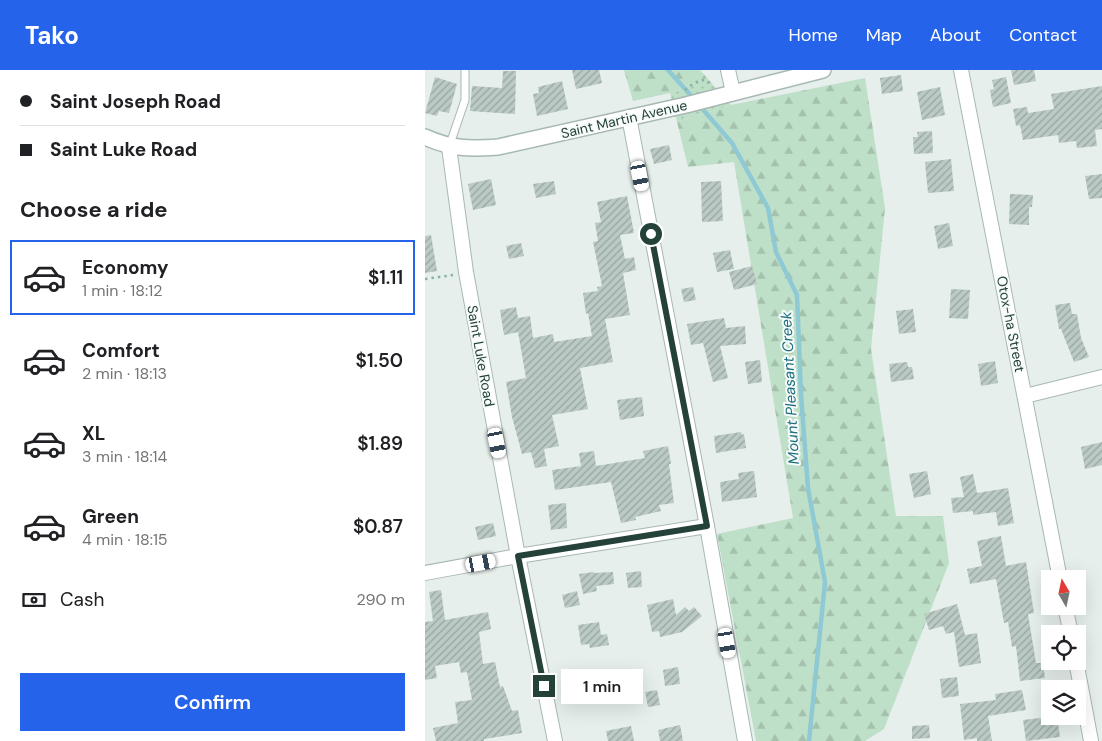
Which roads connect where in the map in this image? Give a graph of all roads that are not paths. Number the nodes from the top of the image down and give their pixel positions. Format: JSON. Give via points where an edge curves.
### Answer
{"nodes":[{"id":1,"x":465,"y":70,"type":"edge"},
{"id":2,"x":728,"y":70,"type":"edge"},
{"id":3,"x":823,"y":70,"type":"edge"},
{"id":4,"x":961,"y":70,"type":"edge"},
{"id":5,"x":733,"y":92,"type":"junction"},
{"id":6,"x":629,"y":117,"type":"junction"},
{"id":7,"x":425,"y":137,"type":"edge"},
{"id":8,"x":449,"y":146,"type":"junction"},
{"id":9,"x":1102,"y":377,"type":"edge"},
{"id":10,"x":1025,"y":396,"type":"junction"},
{"id":11,"x":707,"y":526,"type":"junction"},
{"id":12,"x":518,"y":556,"type":"junction"},
{"id":13,"x":1058,"y":570,"type":"edge"},
{"id":14,"x":425,"y":573,"type":"edge"},
{"id":15,"x":1078,"y":670,"type":"edge"},
{"id":16,"x":555,"y":741,"type":"edge"},
{"id":17,"x":745,"y":741,"type":"edge"},
{"id":18,"x":1091,"y":741,"type":"edge"}],
"edges":[{"from":1,"to":8,"type":"lane","via":[[465,100]]},
{"from":2,"to":5,"type":"street"},
{"from":3,"to":5,"type":"street","name":"Saint Martin Avenue"},
{"from":4,"to":10,"type":"street","name":"Otox-ha Street"},
{"from":5,"to":6,"type":"street","name":"Saint Martin Avenue"},
{"from":6,"to":8,"type":"street","name":"Saint Martin Avenue","via":[[498,147],[472,149]]},
{"from":6,"to":11,"type":"street"},
{"from":7,"to":8,"type":"street","name":"Saint Martin Avenue"},
{"from":8,"to":12,"type":"street","name":"Saint Luke Road","via":[[466,272]]},
{"from":9,"to":10,"type":"street"},
{"from":10,"to":13,"type":"street","name":"Otox-ha Street"},
{"from":11,"to":12,"type":"street"},
{"from":11,"to":17,"type":"street"},
{"from":12,"to":14,"type":"street"},
{"from":12,"to":16,"type":"street","name":"Saint Luke Road"},
{"from":15,"to":18,"type":"street"}]}
